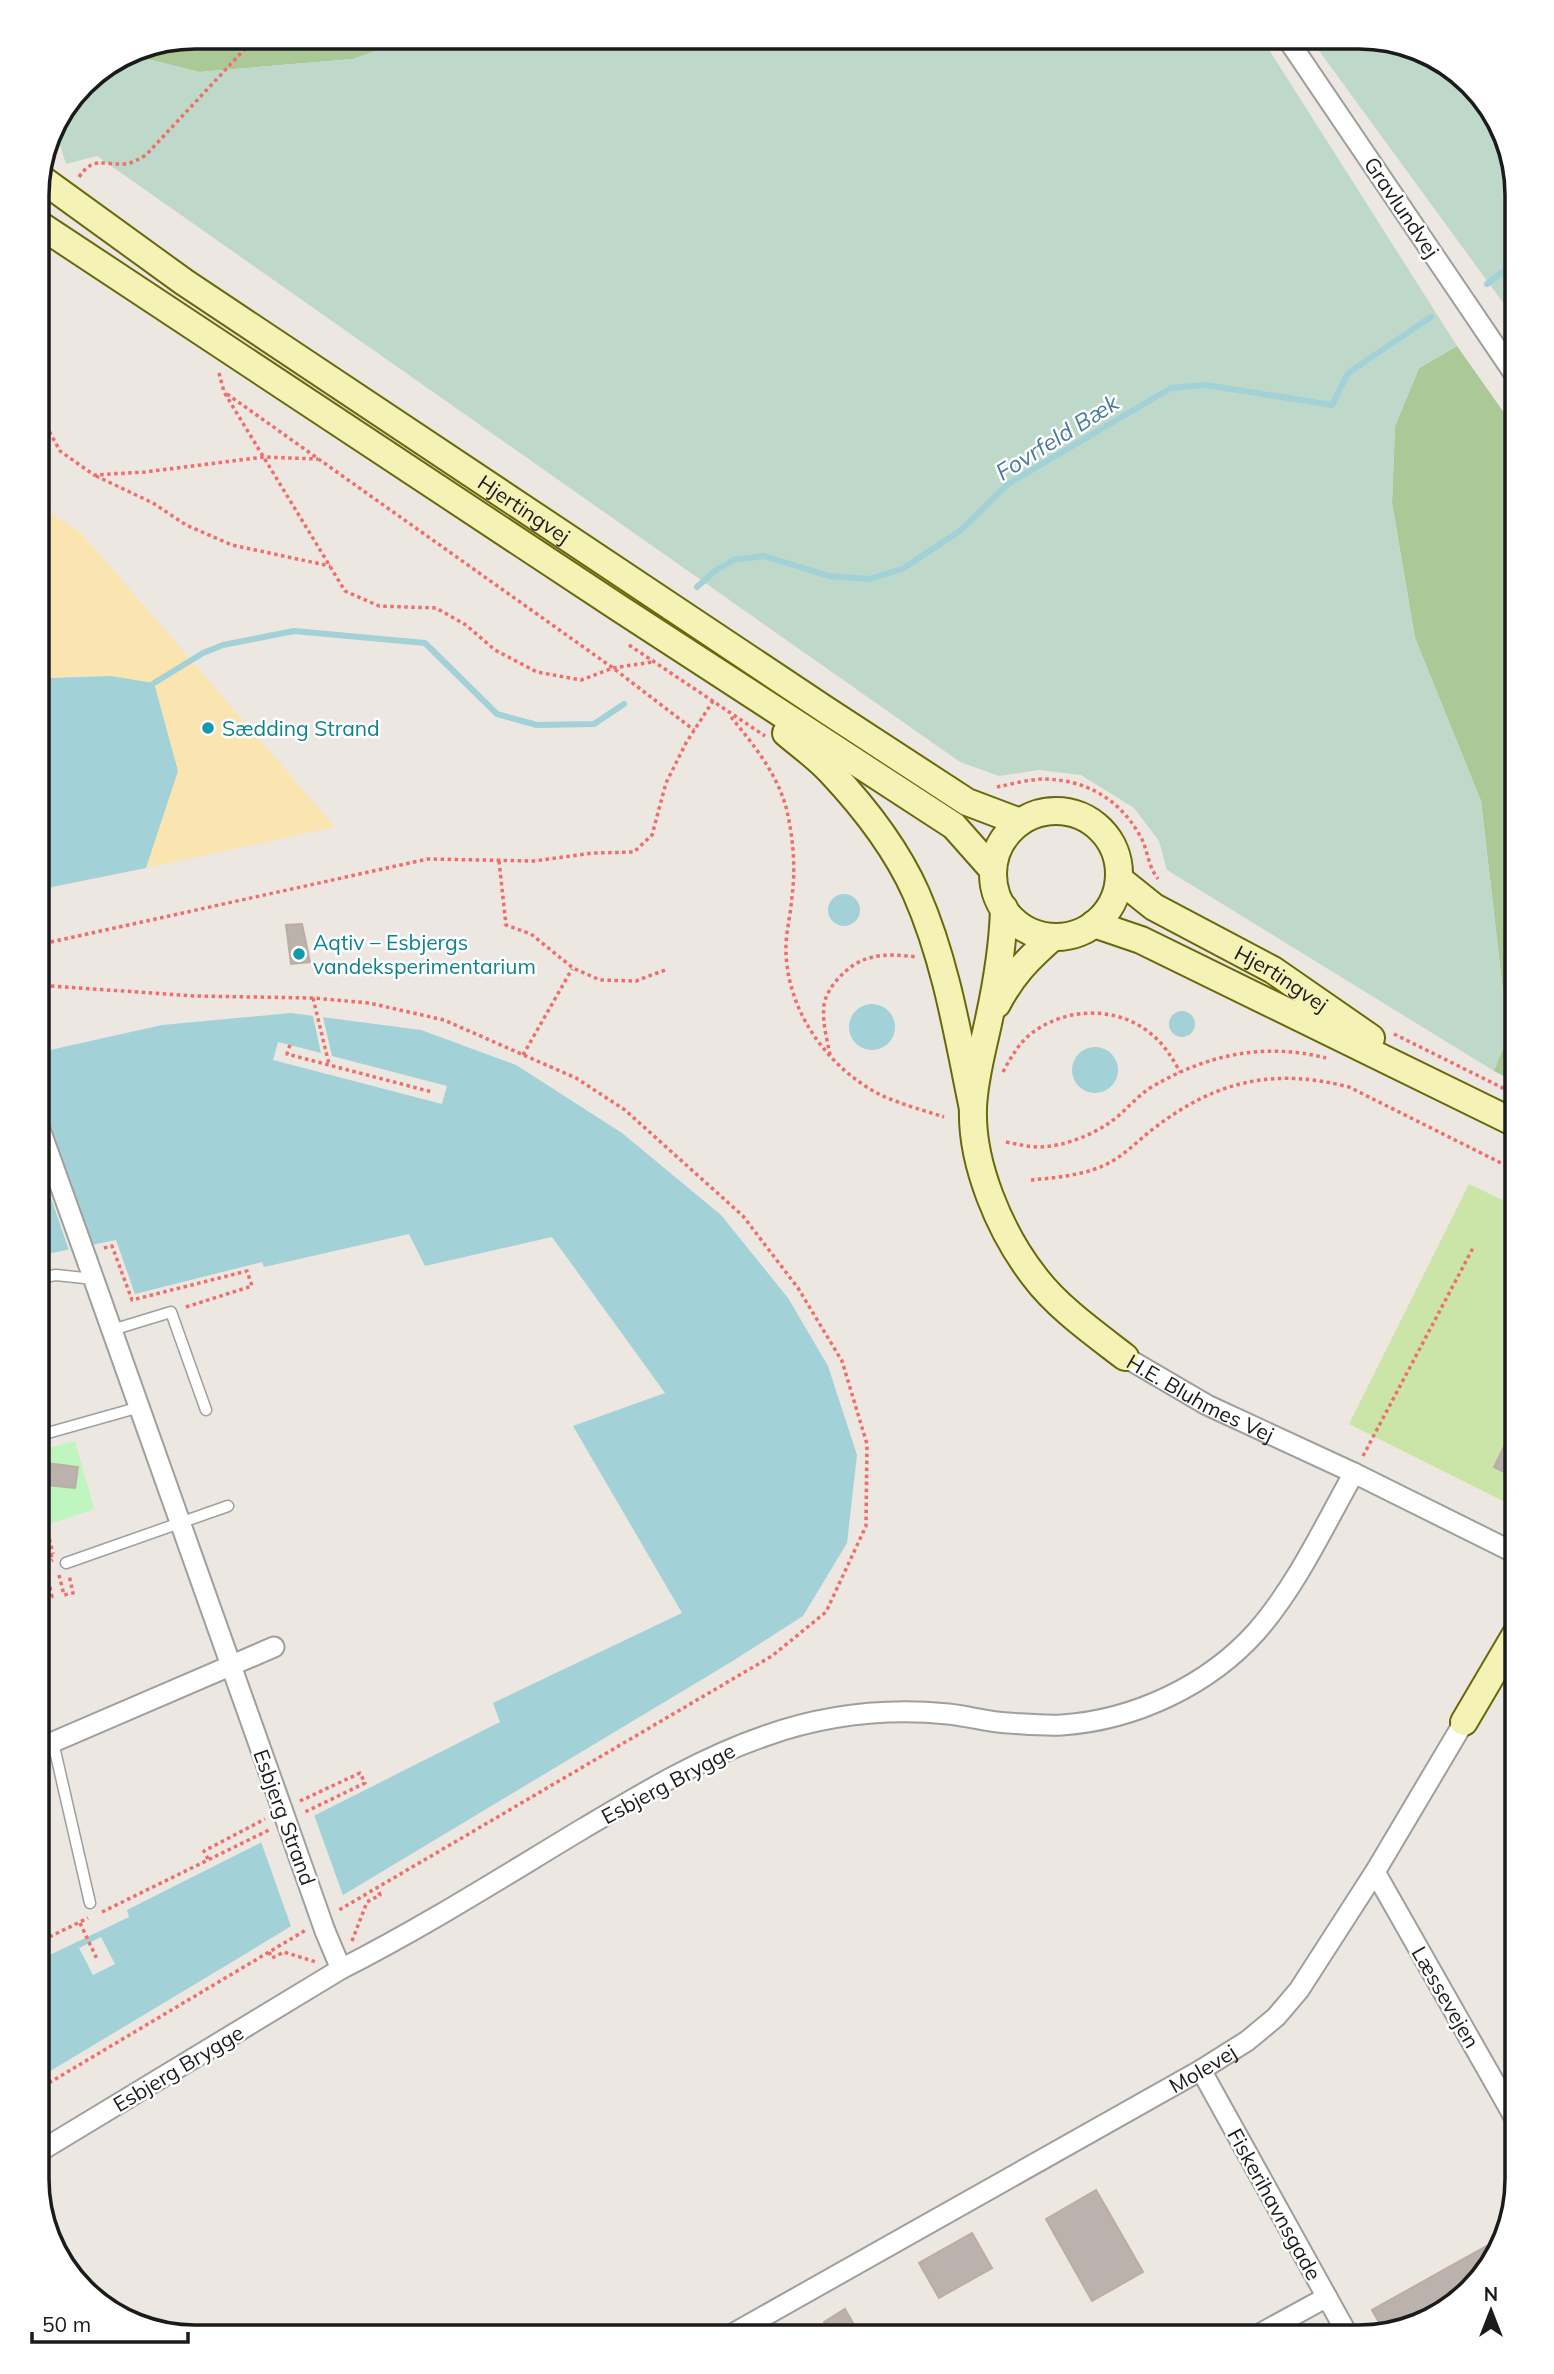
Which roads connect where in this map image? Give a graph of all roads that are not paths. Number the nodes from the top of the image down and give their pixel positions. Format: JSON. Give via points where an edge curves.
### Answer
{"nodes":[{"id":1,"x":1294,"y":49,"type":"edge"},
{"id":2,"x":49,"y":184,"type":"edge"},
{"id":3,"x":49,"y":231,"type":"edge"},
{"id":4,"x":1505,"y":360,"type":"edge"},
{"id":5,"x":619,"y":608,"type":"junction"},
{"id":6,"x":1020,"y":822,"type":"junction"},
{"id":7,"x":993,"y":870,"type":"junction"},
{"id":8,"x":1119,"y":879,"type":"junction"},
{"id":9,"x":1004,"y":908,"type":"junction"},
{"id":10,"x":1094,"y":924,"type":"junction"},
{"id":11,"x":1053,"y":937,"type":"junction"},
{"id":12,"x":990,"y":1018,"type":"junction"},
{"id":13,"x":1439,"y":1085,"type":"junction"},
{"id":14,"x":973,"y":1109,"type":"junction"},
{"id":15,"x":1505,"y":1118,"type":"edge"},
{"id":16,"x":49,"y":1151,"type":"edge"},
{"id":17,"x":94,"y":1264,"type":"junction"},
{"id":18,"x":49,"y":1276,"type":"edge"},
{"id":19,"x":112,"y":1330,"type":"junction"},
{"id":20,"x":1125,"y":1357,"type":"joint"},
{"id":21,"x":139,"y":1407,"type":"junction"},
{"id":22,"x":206,"y":1410,"type":"dead end"},
{"id":23,"x":49,"y":1433,"type":"edge"},
{"id":24,"x":1354,"y":1473,"type":"junction"},
{"id":25,"x":228,"y":1506,"type":"dead end"},
{"id":26,"x":180,"y":1523,"type":"junction"},
{"id":27,"x":1505,"y":1548,"type":"edge"},
{"id":28,"x":58,"y":1559,"type":"road end"},
{"id":29,"x":274,"y":1647,"type":"dead end"},
{"id":30,"x":1505,"y":1652,"type":"edge"},
{"id":31,"x":231,"y":1665,"type":"junction"},
{"id":32,"x":1464,"y":1722,"type":"joint"},
{"id":33,"x":49,"y":1744,"type":"edge"},
{"id":34,"x":49,"y":1760,"type":"edge"},
{"id":35,"x":1375,"y":1872,"type":"junction"},
{"id":36,"x":90,"y":1903,"type":"dead end"},
{"id":37,"x":341,"y":1969,"type":"junction"},
{"id":38,"x":1201,"y":2070,"type":"junction"},
{"id":39,"x":1505,"y":2101,"type":"edge"},
{"id":40,"x":49,"y":2146,"type":"edge"},
{"id":41,"x":1327,"y":2297,"type":"junction"},
{"id":42,"x":748,"y":2325,"type":"edge"},
{"id":43,"x":1276,"y":2325,"type":"edge"},
{"id":44,"x":1342,"y":2325,"type":"edge"}],
"edges":[{"from":1,"to":4,"type":"street","name":"Gravlundvej"},
{"from":2,"to":6,"type":"main road","name":"Hjertingvej","via":[[184,282],[826,710],[967,802]]},
{"from":3,"to":5,"type":"main road","name":"Hjertingvej"},
{"from":5,"to":7,"type":"main road","name":"Hjertingvej","via":[[954,826]]},
{"from":5,"to":14,"type":"main road","via":[[762,712],[829,770],[883,836],[915,891],[941,960]]},
{"from":6,"to":7,"type":"main road","via":[[1006,835]]},
{"from":6,"to":8,"type":"main road","via":[[1039,813],[1059,811],[1097,825],[1118,859]]},
{"from":7,"to":9,"type":"main road"},
{"from":8,"to":10,"type":"main road","via":[[1107,912]]},
{"from":8,"to":13,"type":"main road","name":"Hjertingvej","via":[[1154,907],[1273,970]]},
{"from":9,"to":11,"type":"main road","via":[[1017,923]]},
{"from":9,"to":12,"type":"main road","name":"H.E. Bluhmes Vej","via":[[1003,946]]},
{"from":10,"to":11,"type":"main road"},
{"from":10,"to":13,"type":"main road","name":"Hjertingvej","via":[[1141,940]]},
{"from":11,"to":12,"type":"main road","name":"H.E. Bluhmes Vej","via":[[1026,960]]},
{"from":12,"to":14,"type":"main road","name":"H.E. Bluhmes Vej"},
{"from":13,"to":15,"type":"main road","name":"Hjertingvej"},
{"from":14,"to":20,"type":"main road","name":"H.E. Bluhmes Vej","via":[[984,1178],[1002,1224],[1034,1277],[1079,1322]]},
{"from":16,"to":17,"type":"street","name":"Esbjerg Strand","bridge":true},
{"from":17,"to":18,"type":"lane"},
{"from":17,"to":19,"type":"street","name":"Esbjerg Strand"},
{"from":19,"to":21,"type":"street","name":"Esbjerg Strand"},
{"from":19,"to":22,"type":"lane","via":[[171,1312]]},
{"from":20,"to":24,"type":"street","name":"H.E. Bluhmes Vej","via":[[1208,1405]]},
{"from":21,"to":23,"type":"lane"},
{"from":21,"to":26,"type":"street","name":"Esbjerg Strand"},
{"from":24,"to":27,"type":"street","name":"H.E. Bluhmes Vej"},
{"from":24,"to":37,"type":"street","name":"Esbjerg Brygge","via":[[1293,1581],[1256,1631],[1216,1669],[1168,1698],[1116,1717],[1061,1725],[884,1711],[827,1719],[767,1735],[704,1760]]},
{"from":25,"to":26,"type":"lane"},
{"from":26,"to":28,"type":"lane"},
{"from":26,"to":31,"type":"street","name":"Esbjerg Strand"},
{"from":29,"to":31,"type":"street"},
{"from":30,"to":32,"type":"main road","name":"Molevej"},
{"from":31,"to":33,"type":"street"},
{"from":31,"to":37,"type":"street","name":"Esbjerg Strand","bridge":true},
{"from":32,"to":35,"type":"street","name":"Molevej"},
{"from":34,"to":36,"type":"lane"},
{"from":35,"to":38,"type":"street","name":"Molevej","via":[[1299,1990],[1276,2017]]},
{"from":35,"to":39,"type":"street","name":"Læssevejen"},
{"from":37,"to":40,"type":"street","name":"Esbjerg Brygge"},
{"from":38,"to":41,"type":"street","name":"Fiskerihavnsgade"},
{"from":38,"to":42,"type":"street","name":"Molevej"},
{"from":41,"to":43,"type":"street"},
{"from":41,"to":44,"type":"street","name":"Fiskerihavnsgade"}]}
